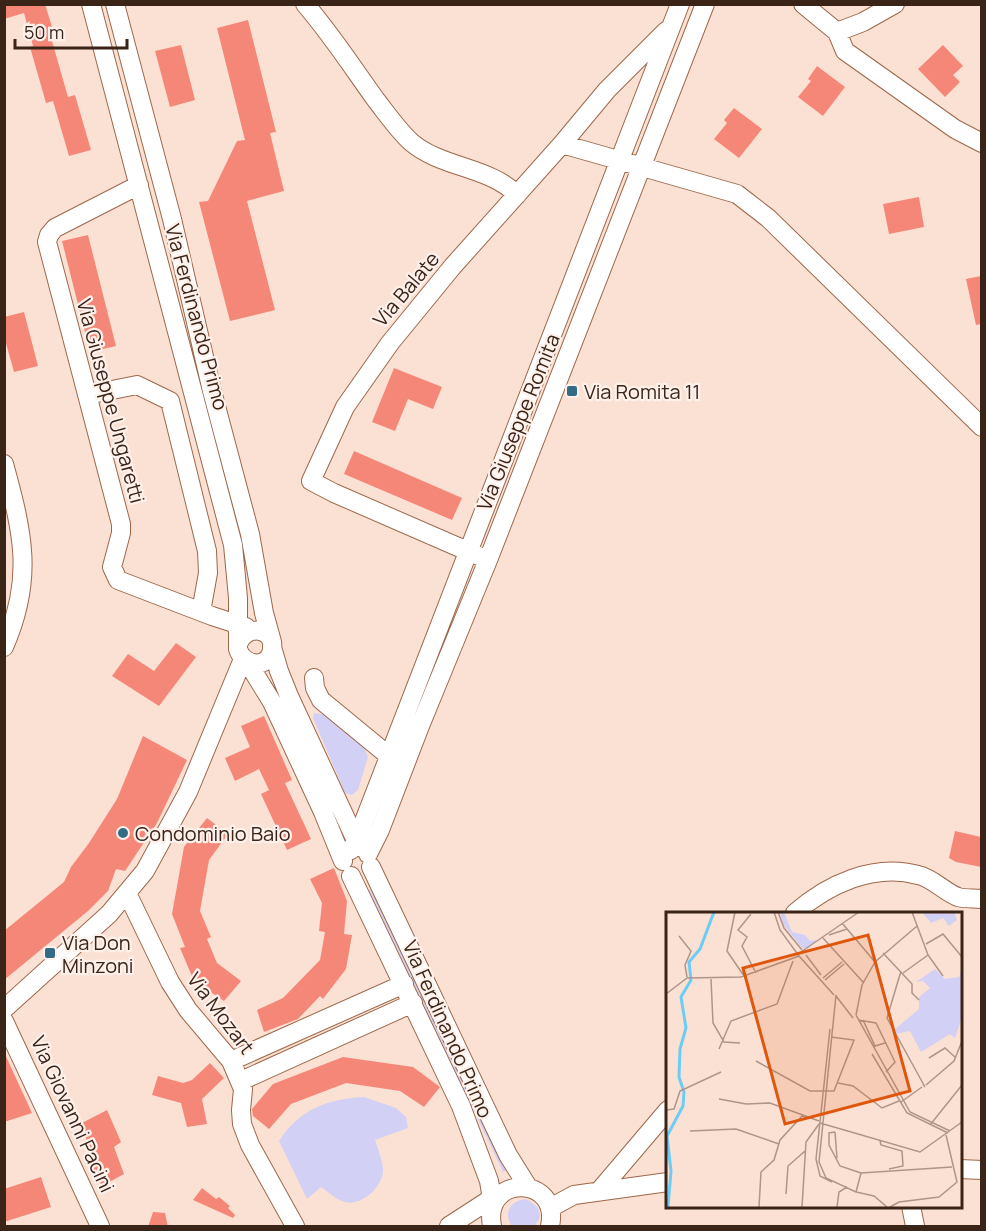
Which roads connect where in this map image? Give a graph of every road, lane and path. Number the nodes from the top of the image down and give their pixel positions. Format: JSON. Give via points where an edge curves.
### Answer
{"nodes":[{"id":1,"x":91,"y":4,"type":"edge"},
{"id":2,"x":115,"y":4,"type":"edge"},
{"id":3,"x":305,"y":4,"type":"edge"},
{"id":4,"x":680,"y":4,"type":"edge"},
{"id":5,"x":705,"y":4,"type":"edge"},
{"id":6,"x":803,"y":4,"type":"edge"},
{"id":7,"x":895,"y":4,"type":"edge"},
{"id":8,"x":671,"y":26,"type":"junction"},
{"id":9,"x":837,"y":32,"type":"junction"},
{"id":10,"x":694,"y":35,"type":"junction"},
{"id":11,"x":981,"y":143,"type":"edge"},
{"id":12,"x":562,"y":144,"type":"junction"},
{"id":13,"x":620,"y":159,"type":"junction"},
{"id":14,"x":157,"y":161,"type":"junction"},
{"id":15,"x":643,"y":166,"type":"junction"},
{"id":16,"x":135,"y":167,"type":"junction"},
{"id":17,"x":139,"y":185,"type":"junction"},
{"id":18,"x":517,"y":195,"type":"junction"},
{"id":19,"x":172,"y":219,"type":"junction"},
{"id":20,"x":149,"y":225,"type":"junction"},
{"id":21,"x":203,"y":393,"type":"junction"},
{"id":22,"x":87,"y":396,"type":"junction"},
{"id":23,"x":211,"y":421,"type":"junction"},
{"id":24,"x":981,"y":427,"type":"edge"},
{"id":25,"x":4,"y":464,"type":"edge"},
{"id":26,"x":499,"y":473,"type":"junction"},
{"id":27,"x":518,"y":482,"type":"junction"},
{"id":28,"x":469,"y":551,"type":"junction"},
{"id":29,"x":488,"y":560,"type":"junction"},
{"id":30,"x":206,"y":614,"type":"junction"},
{"id":31,"x":246,"y":627,"type":"junction"},
{"id":32,"x":272,"y":645,"type":"junction"},
{"id":33,"x":4,"y":647,"type":"edge"},
{"id":34,"x":242,"y":654,"type":"junction"},
{"id":35,"x":314,"y":678,"type":"dead end"},
{"id":36,"x":412,"y":722,"type":"junction"},
{"id":37,"x":389,"y":756,"type":"junction"},
{"id":38,"x":379,"y":783,"type":"junction"},
{"id":39,"x":338,"y":805,"type":"junction"},
{"id":40,"x":357,"y":857,"type":"junction"},
{"id":41,"x":127,"y":893,"type":"junction"},
{"id":42,"x":981,"y":898,"type":"edge"},
{"id":43,"x":796,"y":912,"type":"edge"},
{"id":44,"x":404,"y":984,"type":"junction"},
{"id":45,"x":413,"y":1004,"type":"junction"},
{"id":46,"x":4,"y":1009,"type":"edge"},
{"id":47,"x":4,"y":1021,"type":"edge"},
{"id":48,"x":231,"y":1061,"type":"junction"},
{"id":49,"x":241,"y":1081,"type":"junction"},
{"id":50,"x":666,"y":1112,"type":"edge"},
{"id":51,"x":962,"y":1169,"type":"edge"},
{"id":52,"x":981,"y":1170,"type":"edge"},
{"id":53,"x":666,"y":1182,"type":"edge"},
{"id":54,"x":528,"y":1187,"type":"junction"},
{"id":55,"x":600,"y":1190,"type":"junction"},
{"id":56,"x":497,"y":1197,"type":"junction"},
{"id":57,"x":911,"y":1207,"type":"edge"},
{"id":58,"x":550,"y":1208,"type":"junction"},
{"id":59,"x":100,"y":1227,"type":"edge"},
{"id":60,"x":295,"y":1227,"type":"edge"},
{"id":61,"x":449,"y":1227,"type":"edge"},
{"id":62,"x":492,"y":1227,"type":"edge"},
{"id":63,"x":550,"y":1227,"type":"edge"},
{"id":64,"x":915,"y":1227,"type":"edge"}],
"edges":[{"from":1,"to":16,"type":"street","name":"Via Ferdinando Primo"},
{"from":2,"to":14,"type":"street","name":"Via Ferdinando Primo"},
{"from":3,"to":18,"type":"street","via":[[412,143],[433,157],[498,181]]},
{"from":4,"to":8,"type":"street","name":"Via Giuseppe Romita"},
{"from":5,"to":10,"type":"street","name":"Via Giuseppe Romita"},
{"from":6,"to":9,"type":"street"},
{"from":7,"to":9,"type":"street"},
{"from":8,"to":10,"type":"street"},
{"from":8,"to":12,"type":"street","name":"Via Balate","via":[[607,90]]},
{"from":8,"to":13,"type":"street","name":"Via Giuseppe Romita"},
{"from":9,"to":11,"type":"street","via":[[845,51],[853,58]]},
{"from":10,"to":15,"type":"street","name":"Via Giuseppe Romita"},
{"from":12,"to":13,"type":"street"},
{"from":12,"to":18,"type":"street","name":"Via Balate"},
{"from":13,"to":15,"type":"street"},
{"from":13,"to":26,"type":"street","name":"Via Giuseppe Romita"},
{"from":14,"to":16,"type":"street"},
{"from":14,"to":19,"type":"street","name":"Via Ferdinando Primo"},
{"from":15,"to":24,"type":"street","via":[[737,194],[745,200]]},
{"from":15,"to":27,"type":"street","name":"Via Giuseppe Romita"},
{"from":16,"to":17,"type":"street","name":"Via Ferdinando Primo"},
{"from":17,"to":20,"type":"street","name":"Via Ferdinando Primo"},
{"from":17,"to":22,"type":"street","name":"Via Giuseppe Ungaretti","via":[[55,228],[47,242]]},
{"from":18,"to":28,"type":"street","name":"Via Balate","via":[[390,343],[345,407],[311,481]]},
{"from":19,"to":20,"type":"street"},
{"from":19,"to":21,"type":"street","name":"Via Ferdinando Primo"},
{"from":20,"to":21,"type":"street","name":"Via Ferdinando Primo"},
{"from":21,"to":23,"type":"street","name":"Via Ferdinando Primo"},
{"from":22,"to":30,"type":"street","name":"Via Giuseppe Ungaretti","via":[[121,524],[113,558],[114,574],[118,580]]},
{"from":22,"to":30,"type":"street","via":[[137,385],[170,401],[207,551]]},
{"from":23,"to":31,"type":"street","name":"Via Ferdinando Primo","via":[[235,554],[238,598]]},
{"from":23,"to":32,"type":"street","name":"Via Ferdinando Primo","via":[[250,534]]},
{"from":25,"to":33,"type":"street","via":[[19,517],[23,584]]},
{"from":26,"to":27,"type":"street"},
{"from":26,"to":28,"type":"street","name":"Via Giuseppe Romita"},
{"from":27,"to":29,"type":"street","name":"Via Giuseppe Romita"},
{"from":28,"to":29,"type":"street"},
{"from":28,"to":36,"type":"street","name":"Via Giuseppe Romita"},
{"from":29,"to":36,"type":"street","name":"Via Giuseppe Romita"},
{"from":30,"to":31,"type":"street"},
{"from":30,"to":34,"type":"street","via":[[226,629]]},
{"from":31,"to":32,"type":"street","via":[[265,633]]},
{"from":31,"to":34,"type":"street","name":"Via Ferdinando Primo"},
{"from":32,"to":34,"type":"street","via":[[268,658],[259,664]]},
{"from":32,"to":39,"type":"street","name":"Via Ferdinando Primo","via":[[289,696]]},
{"from":34,"to":40,"type":"street","name":"Via Ferdinando Primo","via":[[272,702],[323,812]]},
{"from":34,"to":41,"type":"street","via":[[188,792],[146,871]]},
{"from":35,"to":37,"type":"street","via":[[321,700]]},
{"from":36,"to":37,"type":"street","name":"Via Giuseppe Romita"},
{"from":36,"to":40,"type":"street","name":"Via Giuseppe Romita","via":[[380,830]]},
{"from":37,"to":38,"type":"street","name":"Via Giuseppe Romita"},
{"from":38,"to":39,"type":"street","via":[[358,817],[352,818]]},
{"from":38,"to":40,"type":"street","name":"Via Giuseppe Romita"},
{"from":39,"to":40,"type":"street","name":"Via Ferdinando Primo"},
{"from":40,"to":44,"type":"street","name":"Via Ferdinando Primo"},
{"from":40,"to":54,"type":"street","name":"Via Ferdinando Primo","via":[[508,1155]]},
{"from":41,"to":46,"type":"street"},
{"from":41,"to":48,"type":"street","name":"Via Mozart","via":[[170,982]]},
{"from":42,"to":43,"type":"street","via":[[959,897],[920,875],[891,871],[851,878],[809,900]]},
{"from":44,"to":45,"type":"street","name":"Via Ferdinando Primo"},
{"from":44,"to":48,"type":"street"},
{"from":45,"to":49,"type":"street"},
{"from":45,"to":56,"type":"street","name":"Via Ferdinando Primo","via":[[461,1106]]},
{"from":47,"to":59,"type":"street","name":"Via Giovanni Pacini"},
{"from":48,"to":49,"type":"street","name":"Via Mozart"},
{"from":49,"to":60,"type":"street","name":"Via Mozart","via":[[242,1124]]},
{"from":50,"to":55,"type":"street"},
{"from":51,"to":52,"type":"street"},
{"from":53,"to":55,"type":"street"},
{"from":54,"to":56,"type":"street","via":[[517,1187]]},
{"from":54,"to":58,"type":"street","name":"Via Ferdinando Primo","via":[[538,1191]]},
{"from":55,"to":58,"type":"street","via":[[574,1195]]},
{"from":56,"to":61,"type":"street"},
{"from":56,"to":62,"type":"street","name":"Via Ferdinando Primo"},
{"from":57,"to":64,"type":"street"},
{"from":58,"to":63,"type":"street"}]}
